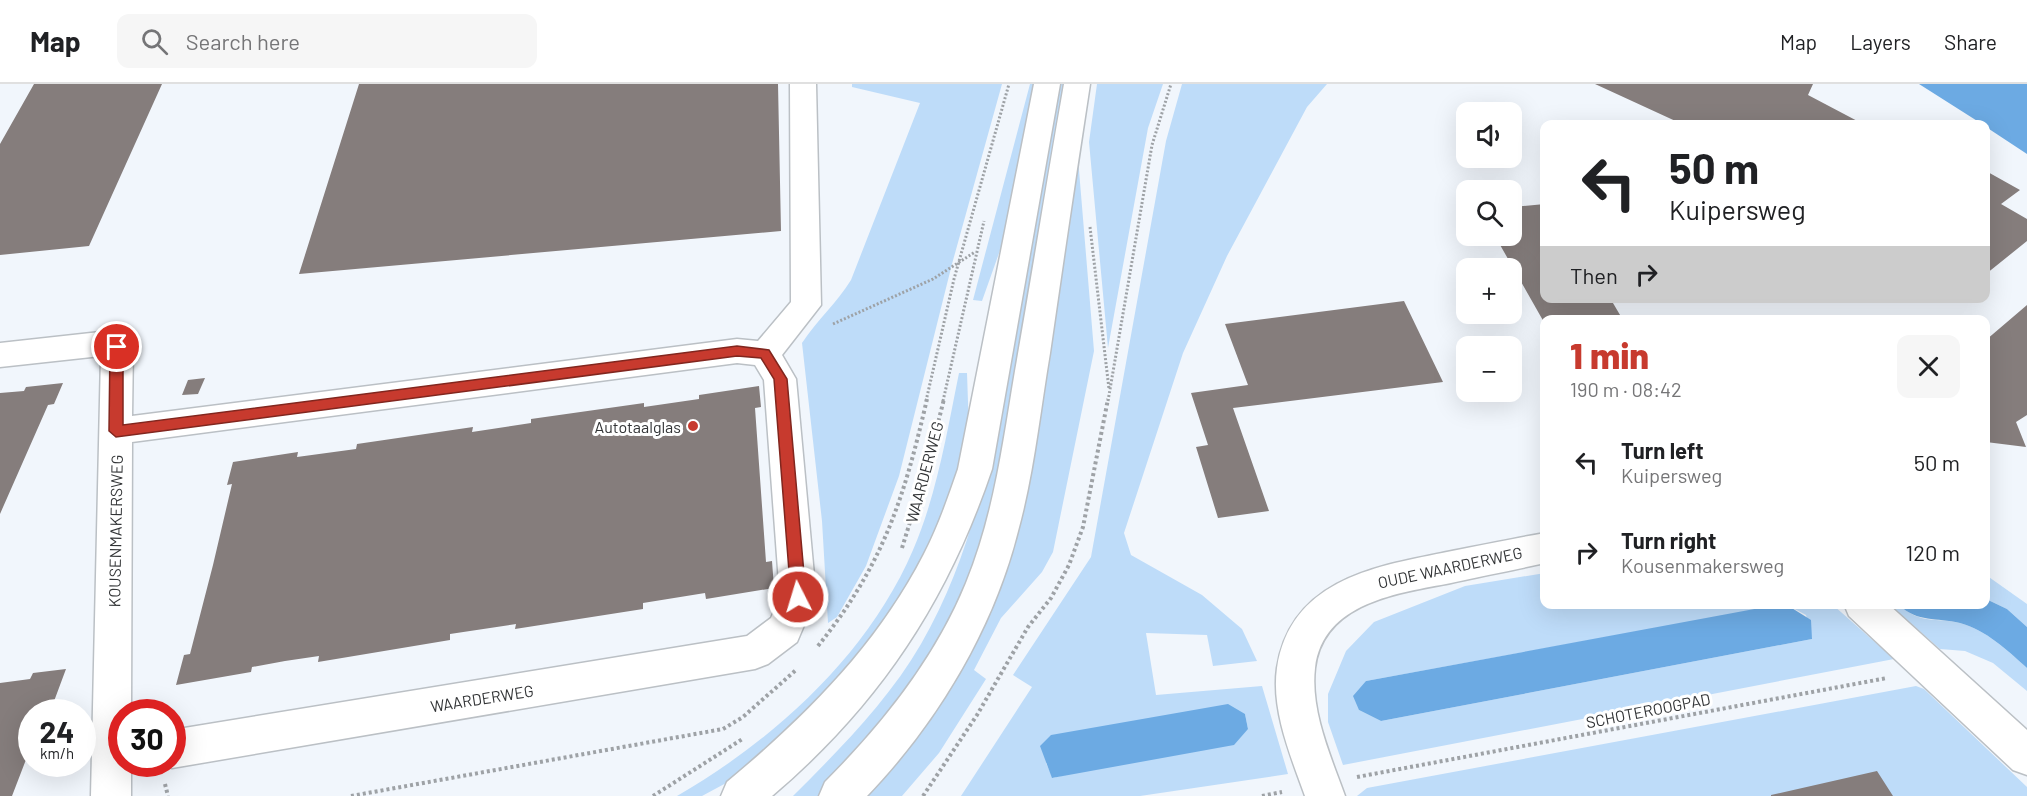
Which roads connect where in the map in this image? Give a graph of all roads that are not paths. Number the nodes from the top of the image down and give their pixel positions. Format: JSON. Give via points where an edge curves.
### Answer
{"nodes":[{"id":1,"x":803,"y":84,"type":"edge"},
{"id":2,"x":1047,"y":84,"type":"edge"},
{"id":3,"x":1077,"y":84,"type":"edge"},
{"id":4,"x":765,"y":354,"type":"junction"},
{"id":5,"x":0,"y":355,"type":"edge"},
{"id":6,"x":116,"y":431,"type":"junction"},
{"id":7,"x":1540,"y":549,"type":"edge"},
{"id":8,"x":1868,"y":609,"type":"edge"},
{"id":9,"x":115,"y":699,"type":"edge"},
{"id":10,"x":186,"y":748,"type":"edge"},
{"id":11,"x":2027,"y":756,"type":"edge"},
{"id":12,"x":1323,"y":790,"type":"edge"},
{"id":13,"x":741,"y":796,"type":"edge"},
{"id":14,"x":839,"y":796,"type":"edge"}],
"edges":[{"from":1,"to":4,"type":"street","via":[[806,305]]},
{"from":2,"to":13,"type":"street","via":[[975,469],[949,541],[914,609],[862,681],[802,746]]},
{"from":3,"to":14,"type":"street","via":[[1015,475],[997,545],[966,622],[930,684],[878,754]]},
{"from":4,"to":6,"type":"street","via":[[737,351]]},
{"from":4,"to":10,"type":"street","name":"WAARDERWEG","via":[[780,379],[798,597],[784,630],[754,652]]},
{"from":5,"to":6,"type":"street","name":"KOUSENMAKERSWEG","via":[[100,344],[117,347]]},
{"from":6,"to":9,"type":"street","name":"KOUSENMAKERSWEG"},
{"from":7,"to":12,"type":"street","name":"OUDE WAARDERWEG","via":[[1380,581],[1324,609],[1310,626],[1294,667],[1297,709]]},
{"from":8,"to":11,"type":"street"}]}
